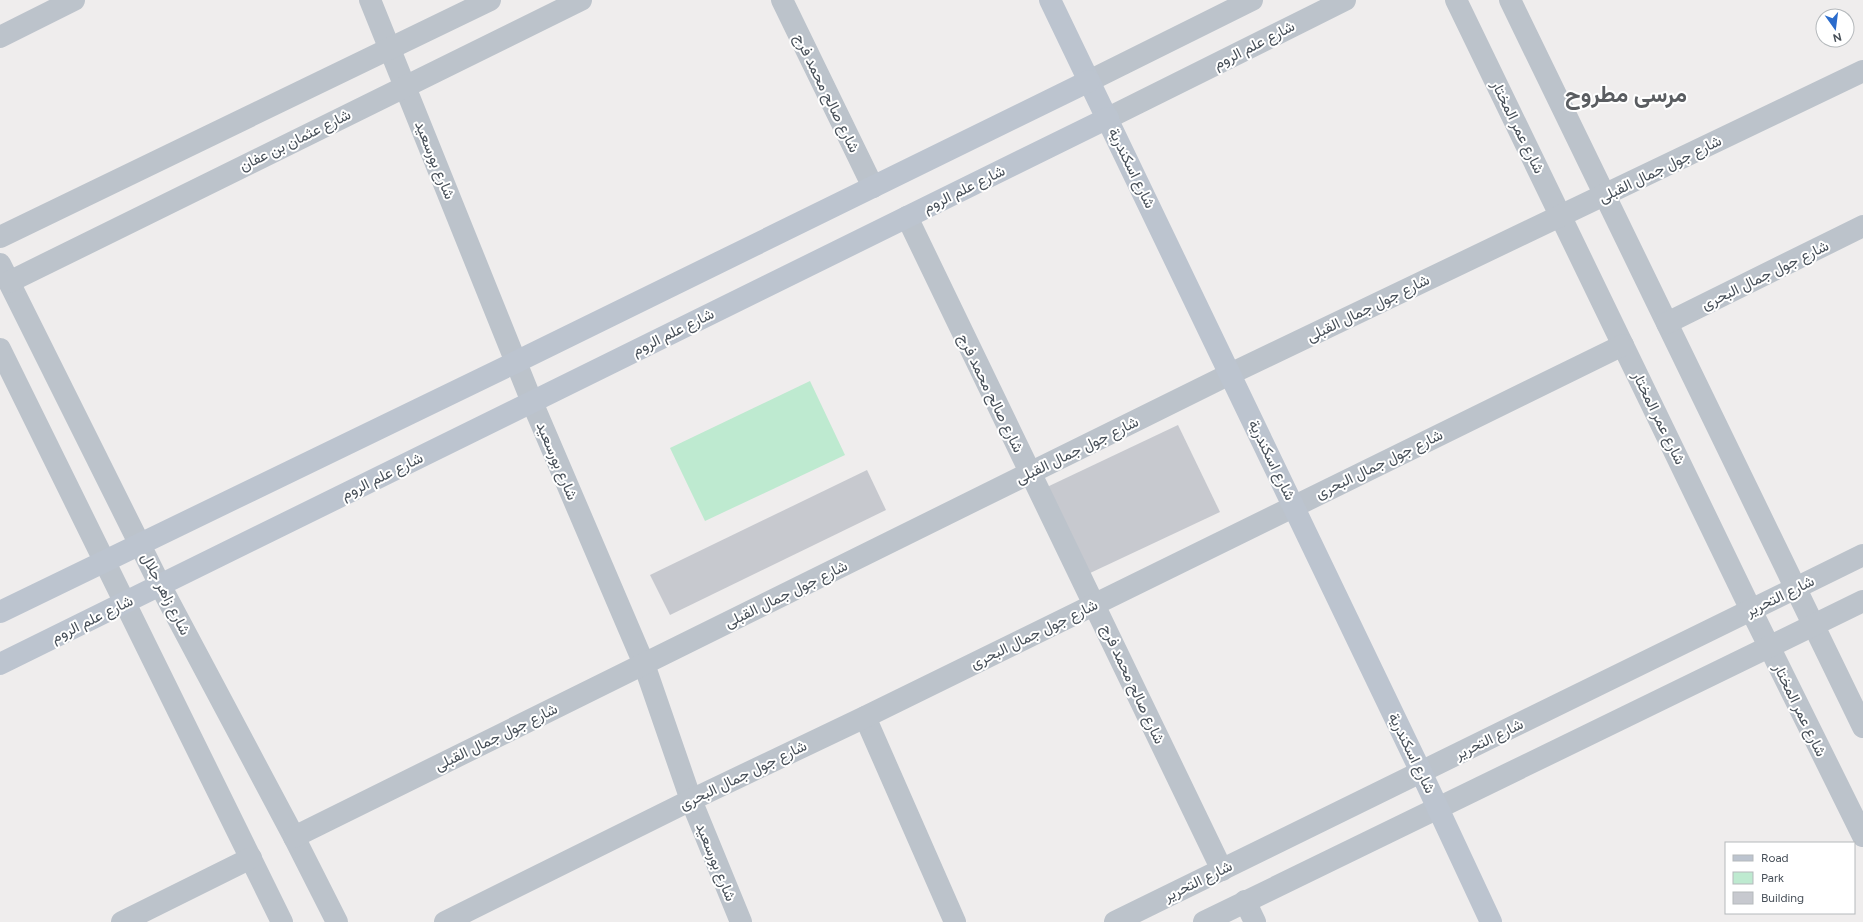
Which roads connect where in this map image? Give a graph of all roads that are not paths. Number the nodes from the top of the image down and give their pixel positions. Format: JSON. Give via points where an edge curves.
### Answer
{"nodes":[{"id":1,"x":74,"y":0,"type":"edge"},
{"id":2,"x":370,"y":0,"type":"edge"},
{"id":3,"x":490,"y":0,"type":"edge"},
{"id":4,"x":581,"y":0,"type":"edge"},
{"id":5,"x":782,"y":0,"type":"edge"},
{"id":6,"x":1050,"y":0,"type":"edge"},
{"id":7,"x":1252,"y":0,"type":"edge"},
{"id":8,"x":1345,"y":0,"type":"edge"},
{"id":9,"x":1456,"y":0,"type":"edge"},
{"id":10,"x":1510,"y":0,"type":"edge"},
{"id":11,"x":0,"y":36,"type":"edge"},
{"id":12,"x":390,"y":48,"type":"junction"},
{"id":13,"x":1863,"y":71,"type":"edge"},
{"id":14,"x":1089,"y":81,"type":"junction"},
{"id":15,"x":405,"y":86,"type":"junction"},
{"id":16,"x":1108,"y":118,"type":"junction"},
{"id":17,"x":873,"y":187,"type":"junction"},
{"id":18,"x":1605,"y":195,"type":"junction"},
{"id":19,"x":1561,"y":216,"type":"junction"},
{"id":20,"x":907,"y":217,"type":"junction"},
{"id":21,"x":1863,"y":226,"type":"edge"},
{"id":22,"x":0,"y":237,"type":"edge"},
{"id":23,"x":4,"y":273,"type":"edge"},
{"id":24,"x":1667,"y":323,"type":"junction"},
{"id":25,"x":1624,"y":345,"type":"junction"},
{"id":26,"x":0,"y":350,"type":"edge"},
{"id":27,"x":516,"y":362,"type":"junction"},
{"id":28,"x":1230,"y":374,"type":"junction"},
{"id":29,"x":532,"y":402,"type":"junction"},
{"id":30,"x":1029,"y":474,"type":"junction"},
{"id":31,"x":1294,"y":506,"type":"junction"},
{"id":32,"x":140,"y":545,"type":"junction"},
{"id":33,"x":1863,"y":556,"type":"edge"},
{"id":34,"x":105,"y":562,"type":"junction"},
{"id":35,"x":160,"y":585,"type":"junction"},
{"id":36,"x":1796,"y":588,"type":"junction"},
{"id":37,"x":1863,"y":601,"type":"edge"},
{"id":38,"x":125,"y":603,"type":"junction"},
{"id":39,"x":1095,"y":604,"type":"junction"},
{"id":40,"x":1751,"y":610,"type":"junction"},
{"id":41,"x":0,"y":612,"type":"edge"},
{"id":42,"x":1813,"y":625,"type":"junction"},
{"id":43,"x":1769,"y":646,"type":"junction"},
{"id":44,"x":0,"y":664,"type":"edge"},
{"id":45,"x":644,"y":664,"type":"junction"},
{"id":46,"x":865,"y":717,"type":"junction"},
{"id":47,"x":1863,"y":727,"type":"edge"},
{"id":48,"x":1421,"y":772,"type":"junction"},
{"id":49,"x":691,"y":800,"type":"junction"},
{"id":50,"x":1438,"y":808,"type":"junction"},
{"id":51,"x":1863,"y":836,"type":"edge"},
{"id":52,"x":294,"y":837,"type":"junction"},
{"id":53,"x":250,"y":858,"type":"junction"},
{"id":54,"x":1222,"y":870,"type":"junction"},
{"id":55,"x":1246,"y":902,"type":"junction"},
{"id":56,"x":122,"y":922,"type":"edge"},
{"id":57,"x":282,"y":922,"type":"edge"},
{"id":58,"x":337,"y":922,"type":"edge"},
{"id":59,"x":445,"y":922,"type":"edge"},
{"id":60,"x":741,"y":922,"type":"edge"},
{"id":61,"x":955,"y":922,"type":"edge"},
{"id":62,"x":1115,"y":922,"type":"edge"},
{"id":63,"x":1204,"y":922,"type":"edge"},
{"id":64,"x":1255,"y":922,"type":"edge"},
{"id":65,"x":1491,"y":922,"type":"edge"}],
"edges":[{"from":1,"to":11,"type":"street"},
{"from":2,"to":12,"type":"street","name":"شارع بورسعيد"},
{"from":3,"to":12,"type":"street"},
{"from":4,"to":15,"type":"street","name":"شارع عثمان بن عفان"},
{"from":5,"to":17,"type":"street","name":"شارع صالح محمد فرج"},
{"from":6,"to":14,"type":"street","name":"شارع اسكندرية"},
{"from":7,"to":14,"type":"street"},
{"from":8,"to":16,"type":"street","name":"شارع علم الروم"},
{"from":9,"to":19,"type":"street","name":"شارع عمر المختار"},
{"from":10,"to":18,"type":"street"},
{"from":12,"to":15,"type":"street","name":"شارع بورسعيد"},
{"from":12,"to":22,"type":"street"},
{"from":13,"to":18,"type":"street","name":"شارع جول جمال القبلى"},
{"from":14,"to":16,"type":"street","name":"شارع اسكندرية"},
{"from":14,"to":17,"type":"street"},
{"from":15,"to":23,"type":"street","name":"شارع عثمان بن عفان"},
{"from":15,"to":27,"type":"street","name":"شارع بورسعيد"},
{"from":16,"to":20,"type":"street","name":"شارع علم الروم"},
{"from":16,"to":28,"type":"street","name":"شارع اسكندرية"},
{"from":17,"to":27,"type":"street"},
{"from":18,"to":19,"type":"street","name":"شارع جول جمال القبلى"},
{"from":18,"to":24,"type":"street"},
{"from":19,"to":25,"type":"street","name":"شارع عمر المختار"},
{"from":19,"to":28,"type":"street","name":"شارع جول جمال القبلى"},
{"from":20,"to":29,"type":"street","name":"شارع علم الروم"},
{"from":20,"to":30,"type":"street","name":"شارع صالح محمد فرج"},
{"from":21,"to":24,"type":"street","name":"شارع جول جمال البحرى"},
{"from":23,"to":32,"type":"street","name":"شارع زاهر جلال"},
{"from":24,"to":36,"type":"street"},
{"from":25,"to":31,"type":"street","name":"شارع جول جمال البحرى"},
{"from":25,"to":40,"type":"street","name":"شارع عمر المختار"},
{"from":26,"to":34,"type":"street"},
{"from":27,"to":29,"type":"street","name":"شارع بورسعيد"},
{"from":27,"to":32,"type":"street"},
{"from":28,"to":30,"type":"street","name":"شارع جول جمال القبلى"},
{"from":28,"to":31,"type":"street","name":"شارع اسكندرية"},
{"from":29,"to":35,"type":"street","name":"شارع علم الروم"},
{"from":29,"to":45,"type":"street","name":"شارع بورسعيد"},
{"from":30,"to":39,"type":"street","name":"شارع صالح محمد فرج"},
{"from":30,"to":45,"type":"street","name":"شارع جول جمال القبلى"},
{"from":31,"to":39,"type":"street","name":"شارع جول جمال البحرى"},
{"from":31,"to":48,"type":"street","name":"شارع اسكندرية"},
{"from":32,"to":34,"type":"street"},
{"from":32,"to":35,"type":"street","name":"شارع زاهر جلال"},
{"from":33,"to":36,"type":"street","name":"شارع التحرير"},
{"from":34,"to":38,"type":"street"},
{"from":34,"to":41,"type":"street"},
{"from":35,"to":38,"type":"street","name":"شارع علم الروم"},
{"from":35,"to":52,"type":"street","name":"شارع زاهر جلال"},
{"from":36,"to":40,"type":"street","name":"شارع التحرير"},
{"from":36,"to":42,"type":"street"},
{"from":37,"to":42,"type":"street"},
{"from":38,"to":44,"type":"street","name":"شارع علم الروم"},
{"from":38,"to":53,"type":"street"},
{"from":39,"to":46,"type":"street","name":"شارع جول جمال البحرى"},
{"from":39,"to":54,"type":"street","name":"شارع صالح محمد فرج"},
{"from":40,"to":43,"type":"street","name":"شارع عمر المختار"},
{"from":40,"to":48,"type":"street","name":"شارع التحرير"},
{"from":42,"to":43,"type":"street"},
{"from":42,"to":47,"type":"street"},
{"from":43,"to":50,"type":"street"},
{"from":43,"to":51,"type":"street","name":"شارع عمر المختار"},
{"from":45,"to":49,"type":"street","name":"شارع بورسعيد"},
{"from":45,"to":52,"type":"street","name":"شارع جول جمال القبلى"},
{"from":46,"to":49,"type":"street","name":"شارع جول جمال البحرى"},
{"from":46,"to":61,"type":"street"},
{"from":48,"to":50,"type":"street","name":"شارع اسكندرية"},
{"from":48,"to":54,"type":"street","name":"شارع التحرير"},
{"from":49,"to":59,"type":"street","name":"شارع جول جمال البحرى"},
{"from":49,"to":60,"type":"street","name":"شارع بورسعيد"},
{"from":50,"to":55,"type":"street"},
{"from":50,"to":65,"type":"street","name":"شارع اسكندرية"},
{"from":52,"to":58,"type":"street","name":"شارع زاهر جلال"},
{"from":53,"to":56,"type":"street"},
{"from":53,"to":57,"type":"street"},
{"from":54,"to":62,"type":"street","name":"شارع التحرير"},
{"from":55,"to":63,"type":"street"},
{"from":55,"to":64,"type":"street"}]}
